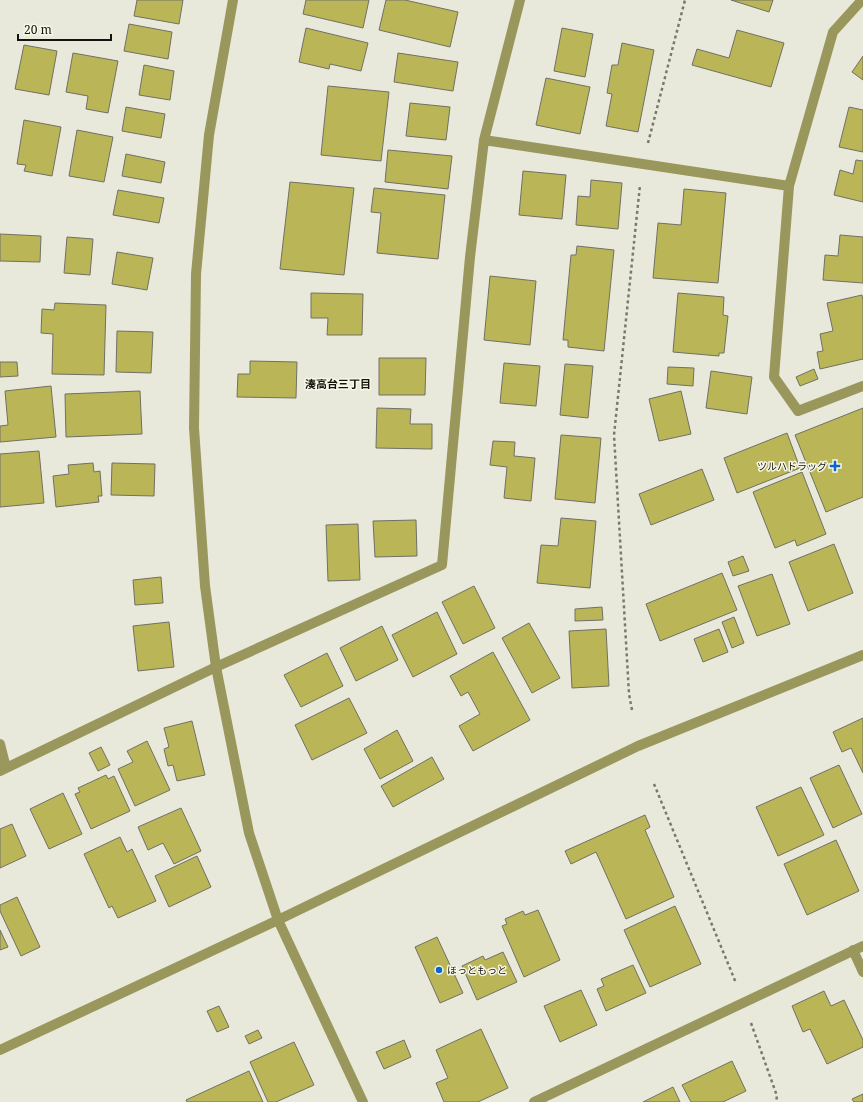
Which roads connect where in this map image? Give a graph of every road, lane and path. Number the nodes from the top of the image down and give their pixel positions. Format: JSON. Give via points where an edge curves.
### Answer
{"nodes":[{"id":1,"x":233,"y":0,"type":"edge"},
{"id":2,"x":520,"y":0,"type":"edge"},
{"id":3,"x":685,"y":0,"type":"edge"},
{"id":4,"x":862,"y":0,"type":"edge"},
{"id":5,"x":484,"y":140,"type":"junction"},
{"id":6,"x":642,"y":164,"type":"junction"},
{"id":7,"x":789,"y":186,"type":"junction"},
{"id":8,"x":863,"y":386,"type":"edge"},
{"id":9,"x":863,"y":654,"type":"edge"},
{"id":10,"x":216,"y":667,"type":"junction"},
{"id":11,"x":632,"y":710,"type":"dead end"},
{"id":12,"x":0,"y":744,"type":"edge"},
{"id":13,"x":3,"y":770,"type":"edge"},
{"id":14,"x":654,"y":784,"type":"dead end"},
{"id":15,"x":278,"y":920,"type":"junction"},
{"id":16,"x":863,"y":946,"type":"edge"},
{"id":17,"x":853,"y":950,"type":"junction"},
{"id":18,"x":863,"y":972,"type":"edge"},
{"id":19,"x":744,"y":1002,"type":"junction"},
{"id":20,"x":0,"y":1050,"type":"edge"},
{"id":21,"x":363,"y":1102,"type":"edge"},
{"id":22,"x":534,"y":1102,"type":"edge"},
{"id":23,"x":776,"y":1102,"type":"edge"}],
"edges":[{"from":1,"to":10,"type":"street","via":[[209,135],[196,274],[194,428],[205,586]]},
{"from":2,"to":5,"type":"street"},
{"from":3,"to":6,"type":"path"},
{"from":4,"to":7,"type":"street","via":[[833,32]]},
{"from":5,"to":6,"type":"street"},
{"from":5,"to":10,"type":"street","via":[[470,257],[442,565]]},
{"from":6,"to":7,"type":"street"},
{"from":6,"to":11,"type":"path","via":[[614,435]]},
{"from":7,"to":8,"type":"street","via":[[774,377],[798,411]]},
{"from":9,"to":15,"type":"street","via":[[638,746]]},
{"from":10,"to":13,"type":"street"},
{"from":10,"to":15,"type":"street","via":[[249,833]]},
{"from":12,"to":13,"type":"street"},
{"from":14,"to":19,"type":"path"},
{"from":15,"to":20,"type":"street"},
{"from":15,"to":21,"type":"street"},
{"from":16,"to":17,"type":"street"},
{"from":17,"to":18,"type":"street"},
{"from":17,"to":19,"type":"street"},
{"from":19,"to":22,"type":"street"},
{"from":19,"to":23,"type":"path","via":[[777,1096]]}]}
